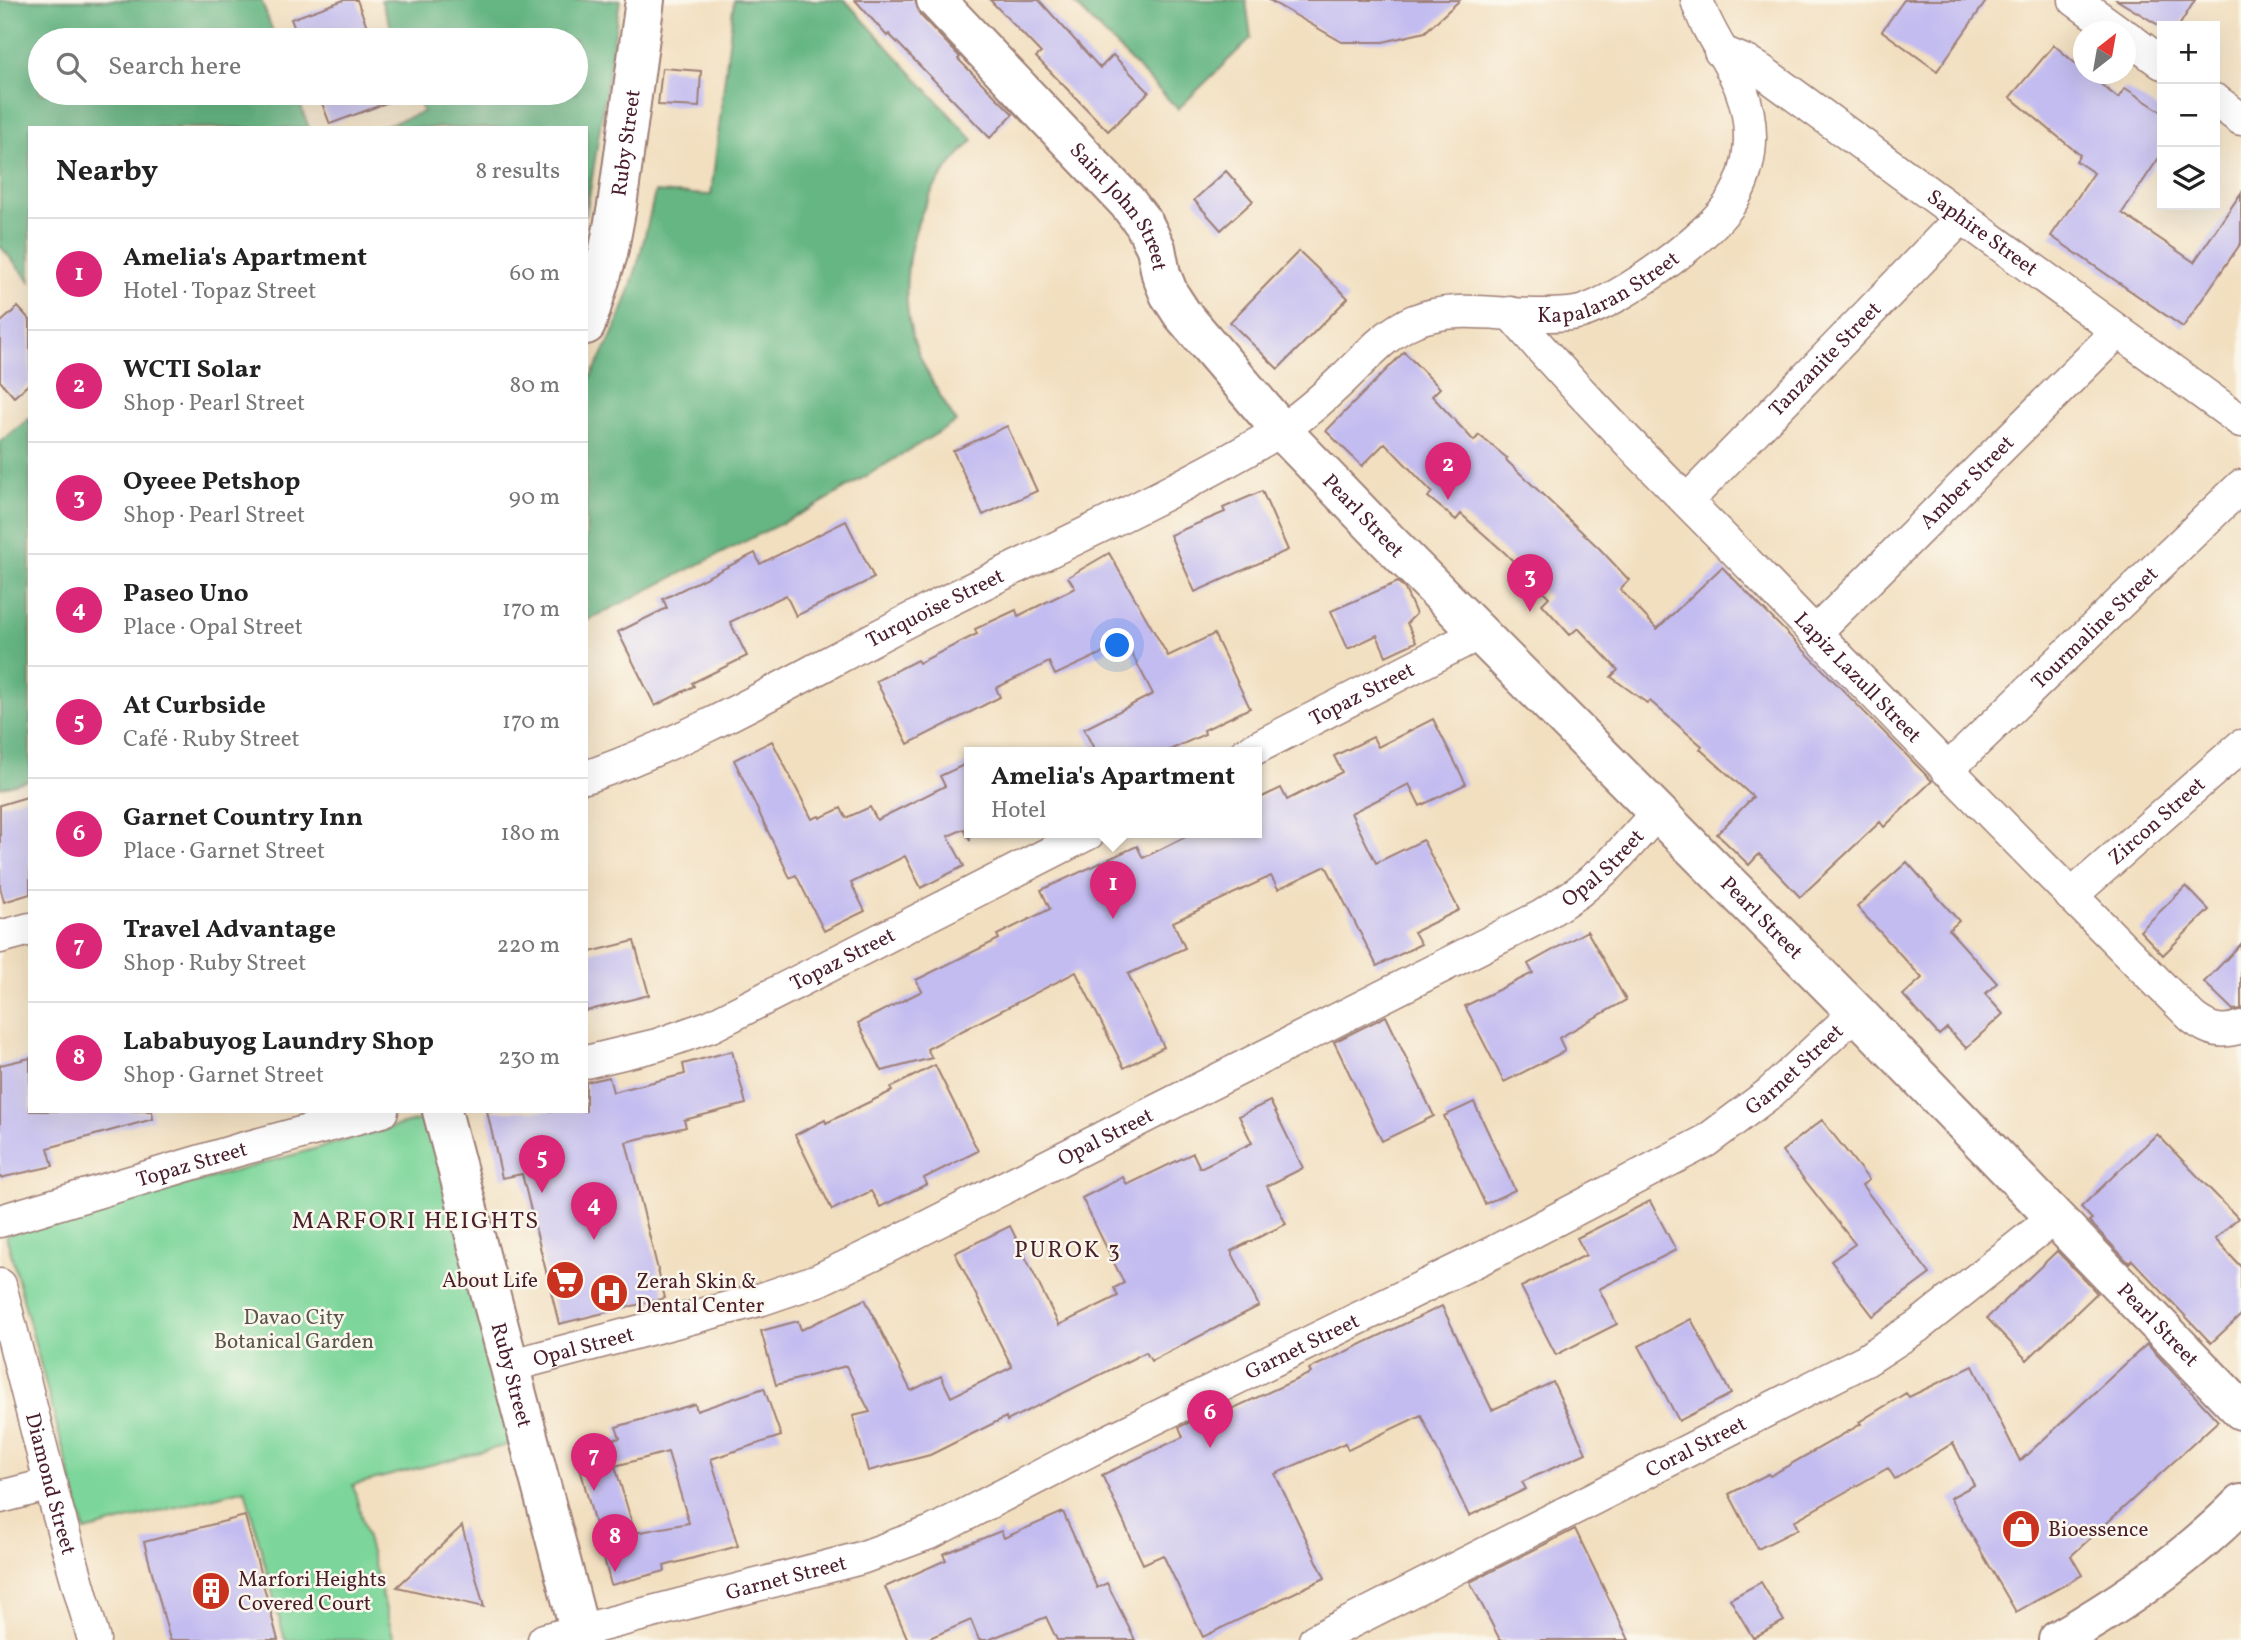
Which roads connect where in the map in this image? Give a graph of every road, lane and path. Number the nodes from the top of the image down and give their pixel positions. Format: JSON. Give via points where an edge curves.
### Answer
{"nodes":[{"id":1,"x":645,"y":0,"type":"edge"},
{"id":2,"x":936,"y":0,"type":"edge"},
{"id":3,"x":1697,"y":0,"type":"edge"},
{"id":4,"x":2075,"y":0,"type":"edge"},
{"id":5,"x":2104,"y":21,"type":"edge"},
{"id":6,"x":2136,"y":44,"type":"edge"},
{"id":7,"x":1720,"y":51,"type":"junction"},
{"id":8,"x":2157,"y":59,"type":"edge"},
{"id":9,"x":2220,"y":104,"type":"edge"},
{"id":10,"x":2241,"y":119,"type":"edge"},
{"id":11,"x":1962,"y":217,"type":"junction"},
{"id":12,"x":1510,"y":313,"type":"junction"},
{"id":13,"x":588,"y":319,"type":"edge"},
{"id":14,"x":2118,"y":331,"type":"junction"},
{"id":15,"x":2241,"y":421,"type":"edge"},
{"id":16,"x":1281,"y":430,"type":"junction"},
{"id":17,"x":2241,"y":486,"type":"edge"},
{"id":18,"x":1687,"y":501,"type":"junction"},
{"id":19,"x":1815,"y":633,"type":"junction"},
{"id":20,"x":1478,"y":634,"type":"junction"},
{"id":21,"x":2241,"y":746,"type":"edge"},
{"id":22,"x":1258,"y":747,"type":"edge"},
{"id":23,"x":1947,"y":770,"type":"junction"},
{"id":24,"x":588,"y":776,"type":"edge"},
{"id":25,"x":1657,"y":813,"type":"junction"},
{"id":26,"x":1079,"y":838,"type":"edge"},
{"id":27,"x":2071,"y":896,"type":"junction"},
{"id":28,"x":28,"y":930,"type":"edge"},
{"id":29,"x":0,"y":937,"type":"edge"},
{"id":30,"x":1856,"y":1012,"type":"junction"},
{"id":31,"x":2229,"y":1029,"type":"edge"},
{"id":32,"x":588,"y":1062,"type":"edge"},
{"id":33,"x":375,"y":1113,"type":"edge"},
{"id":34,"x":443,"y":1113,"type":"edge"},
{"id":35,"x":2056,"y":1217,"type":"junction"},
{"id":36,"x":0,"y":1221,"type":"edge"},
{"id":37,"x":0,"y":1285,"type":"edge"},
{"id":38,"x":509,"y":1366,"type":"junction"},
{"id":39,"x":2241,"y":1410,"type":"edge"},
{"id":40,"x":51,"y":1484,"type":"junction"},
{"id":41,"x":0,"y":1497,"type":"edge"},
{"id":42,"x":2241,"y":1503,"type":"edge"},
{"id":43,"x":568,"y":1637,"type":"edge"},
{"id":44,"x":94,"y":1640,"type":"edge"},
{"id":45,"x":1315,"y":1640,"type":"edge"},
{"id":46,"x":2058,"y":1640,"type":"edge"}],
"edges":[{"from":1,"to":13,"type":"street","name":"Ruby Street","via":[[617,206]]},
{"from":2,"to":16,"type":"street","name":"Saint John Street","via":[[1127,202],[1156,248],[1161,274],[1182,314]]},
{"from":3,"to":7,"type":"street","name":"Kapalaran Street"},
{"from":4,"to":5,"type":"street"},
{"from":6,"to":8,"type":"street"},
{"from":7,"to":11,"type":"street","name":"Saphire Street","via":[[1749,63]]},
{"from":7,"to":12,"type":"street","name":"Kapalaran Street","via":[[1740,88],[1751,145],[1745,173],[1719,218],[1697,240],[1607,301],[1579,313]]},
{"from":9,"to":10,"type":"street"},
{"from":11,"to":14,"type":"street","name":"Saphire Street"},
{"from":11,"to":18,"type":"street","name":"Tanzanite Street"},
{"from":12,"to":16,"type":"street","name":"Kapalaran Street","via":[[1468,311],[1414,321],[1391,334]]},
{"from":12,"to":18,"type":"street","name":"Lapiz Lazull Street"},
{"from":14,"to":15,"type":"street","name":"Saphire Street"},
{"from":14,"to":19,"type":"street","name":"Amber Street"},
{"from":16,"to":20,"type":"street","name":"Pearl Street"},
{"from":16,"to":24,"type":"street","name":"Turquoise Street","via":[[1161,496],[704,727]]},
{"from":17,"to":23,"type":"street","name":"Tourmaline Street"},
{"from":18,"to":19,"type":"street","name":"Lapiz Lazull Street"},
{"from":19,"to":23,"type":"street","name":"Lapiz Lazull Street"},
{"from":20,"to":22,"type":"street","name":"Topaz Street"},
{"from":20,"to":25,"type":"street","name":"Pearl Street"},
{"from":21,"to":27,"type":"street","name":"Zircon Street"},
{"from":23,"to":27,"type":"street","name":"Lapiz Lazull Street"},
{"from":25,"to":30,"type":"street","name":"Pearl Street"},
{"from":25,"to":38,"type":"street","name":"Opal Street","via":[[1609,866],[1530,923],[879,1251],[818,1280],[762,1299]]},
{"from":26,"to":32,"type":"street","name":"Topaz Street","via":[[711,1026]]},
{"from":27,"to":31,"type":"street","name":"Lapiz Lazull Street","via":[[2193,1018],[2204,1026]]},
{"from":28,"to":29,"type":"street"},
{"from":30,"to":35,"type":"street","name":"Pearl Street"},
{"from":30,"to":43,"type":"street","name":"Garnet Street","via":[[1770,1093],[1706,1141],[1492,1254],[932,1532],[862,1558]]},
{"from":33,"to":36,"type":"street","name":"Topaz Street"},
{"from":34,"to":38,"type":"street","name":"Ruby Street"},
{"from":35,"to":39,"type":"street","name":"Pearl Street"},
{"from":35,"to":45,"type":"street","name":"Coral Street","via":[[1918,1326],[1866,1360]]},
{"from":37,"to":40,"type":"street","name":"Diamond Street"},
{"from":38,"to":43,"type":"street","name":"Ruby Street"},
{"from":40,"to":41,"type":"street"},
{"from":40,"to":44,"type":"street","name":"Diamond Street"},
{"from":42,"to":46,"type":"street","via":[[2188,1552]]}]}
